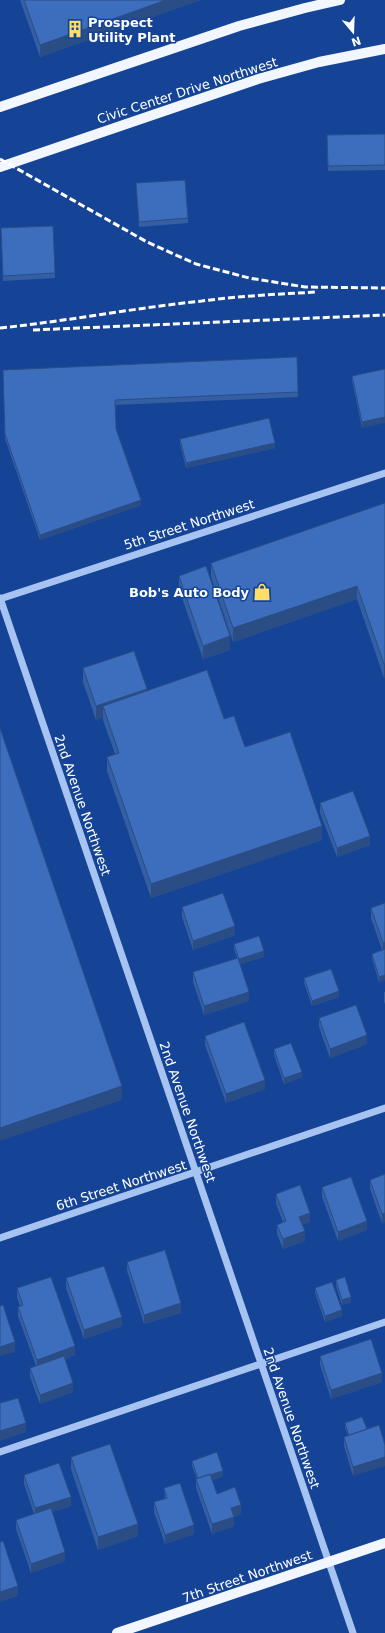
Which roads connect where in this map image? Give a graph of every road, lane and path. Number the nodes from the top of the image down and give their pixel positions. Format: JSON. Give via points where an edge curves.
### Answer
{"nodes":[{"id":1,"x":340,"y":0,"type":"edge"},
{"id":2,"x":385,"y":49,"type":"edge"},
{"id":3,"x":0,"y":107,"type":"edge"},
{"id":4,"x":0,"y":167,"type":"edge"},
{"id":5,"x":385,"y":473,"type":"edge"},
{"id":6,"x":0,"y":599,"type":"edge"},
{"id":7,"x":385,"y":1108,"type":"edge"},
{"id":8,"x":196,"y":1173,"type":"junction"},
{"id":9,"x":0,"y":1238,"type":"edge"},
{"id":10,"x":385,"y":1322,"type":"edge"},
{"id":11,"x":261,"y":1363,"type":"junction"},
{"id":12,"x":0,"y":1452,"type":"edge"},
{"id":13,"x":385,"y":1543,"type":"edge"},
{"id":14,"x":328,"y":1562,"type":"junction"},
{"id":15,"x":117,"y":1633,"type":"edge"},
{"id":16,"x":353,"y":1633,"type":"edge"}],
"edges":[{"from":1,"to":3,"type":"main road","via":[[239,26]]},
{"from":2,"to":4,"type":"main road","name":"Civic Center Drive Northwest","via":[[324,60],[258,79]]},
{"from":5,"to":6,"type":"street","name":"5th Street Northwest"},
{"from":6,"to":8,"type":"street","name":"2nd Avenue Northwest"},
{"from":7,"to":8,"type":"street","name":"6th Street Northwest"},
{"from":8,"to":9,"type":"street","name":"6th Street Northwest"},
{"from":8,"to":11,"type":"street","name":"2nd Avenue Northwest"},
{"from":10,"to":11,"type":"street"},
{"from":11,"to":12,"type":"street"},
{"from":11,"to":14,"type":"street","name":"2nd Avenue Northwest"},
{"from":13,"to":14,"type":"main road","name":"7th Street Northwest"},
{"from":14,"to":15,"type":"main road","name":"7th Street Northwest"},
{"from":14,"to":16,"type":"street","name":"2nd Avenue Northwest"}]}
